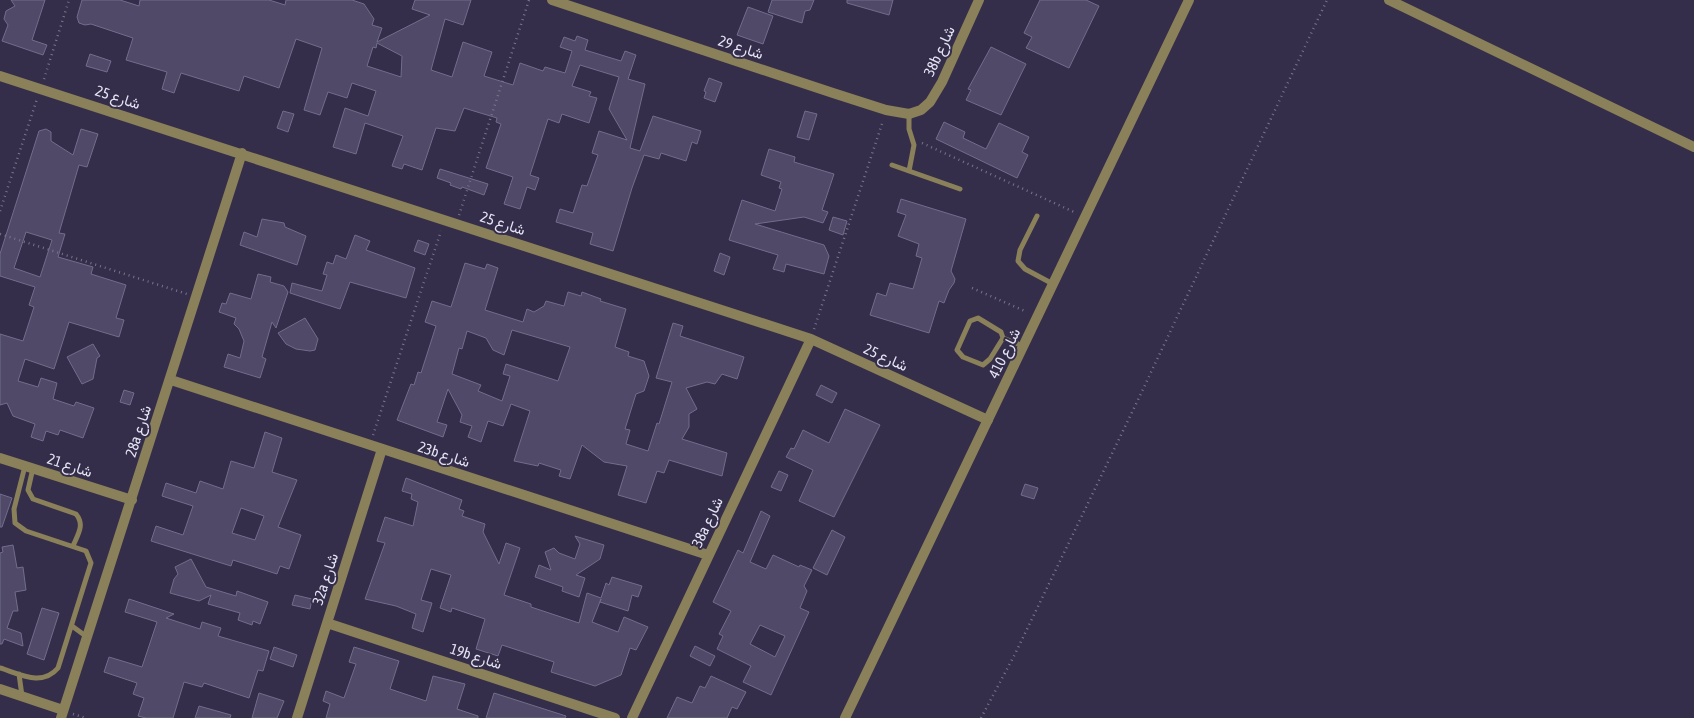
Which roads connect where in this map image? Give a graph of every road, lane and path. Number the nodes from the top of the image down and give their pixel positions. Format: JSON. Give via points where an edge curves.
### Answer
{"nodes":[{"id":1,"x":70,"y":0,"type":"edge"},
{"id":2,"x":530,"y":0,"type":"edge"},
{"id":3,"x":552,"y":0,"type":"edge"},
{"id":4,"x":979,"y":0,"type":"edge"},
{"id":5,"x":1189,"y":0,"type":"edge"},
{"id":6,"x":1327,"y":0,"type":"edge"},
{"id":7,"x":1389,"y":0,"type":"edge"},
{"id":8,"x":0,"y":76,"type":"edge"},
{"id":9,"x":40,"y":88,"type":"junction"},
{"id":10,"x":886,"y":110,"type":"junction"},
{"id":11,"x":921,"y":110,"type":"joint"},
{"id":12,"x":909,"y":114,"type":"junction"},
{"id":13,"x":914,"y":140,"type":"junction"},
{"id":14,"x":1694,"y":147,"type":"edge"},
{"id":15,"x":242,"y":153,"type":"junction"},
{"id":16,"x":892,"y":165,"type":"dead end"},
{"id":17,"x":908,"y":171,"type":"junction"},
{"id":18,"x":960,"y":188,"type":"dead end"},
{"id":19,"x":0,"y":211,"type":"edge"},
{"id":20,"x":1037,"y":216,"type":"dead end"},
{"id":21,"x":1085,"y":217,"type":"junction"},
{"id":22,"x":444,"y":220,"type":"junction"},
{"id":23,"x":456,"y":224,"type":"junction"},
{"id":24,"x":0,"y":234,"type":"edge"},
{"id":25,"x":1053,"y":284,"type":"junction"},
{"id":26,"x":972,"y":288,"type":"dead end"},
{"id":27,"x":197,"y":297,"type":"junction"},
{"id":28,"x":1038,"y":317,"type":"junction"},
{"id":29,"x":1003,"y":338,"type":"junction"},
{"id":30,"x":810,"y":339,"type":"junction"},
{"id":31,"x":1024,"y":346,"type":"junction"},
{"id":32,"x":171,"y":380,"type":"junction"},
{"id":33,"x":988,"y":420,"type":"junction"},
{"id":34,"x":370,"y":445,"type":"junction"},
{"id":35,"x":382,"y":449,"type":"junction"},
{"id":36,"x":0,"y":458,"type":"edge"},
{"id":37,"x":29,"y":467,"type":"junction"},
{"id":38,"x":132,"y":500,"type":"junction"},
{"id":39,"x":73,"y":546,"type":"junction"},
{"id":40,"x":708,"y":556,"type":"junction"},
{"id":41,"x":327,"y":622,"type":"junction"},
{"id":42,"x":72,"y":626,"type":"junction"},
{"id":43,"x":87,"y":637,"type":"junction"},
{"id":44,"x":0,"y":668,"type":"edge"},
{"id":45,"x":19,"y":674,"type":"junction"},
{"id":46,"x":0,"y":688,"type":"edge"},
{"id":47,"x":22,"y":696,"type":"junction"},
{"id":48,"x":62,"y":714,"type":"edge"},
{"id":49,"x":297,"y":718,"type":"edge"},
{"id":50,"x":615,"y":718,"type":"edge"},
{"id":51,"x":632,"y":718,"type":"edge"},
{"id":52,"x":845,"y":718,"type":"edge"},
{"id":53,"x":981,"y":718,"type":"edge"}],
"edges":[{"from":1,"to":9,"type":"path"},
{"from":2,"to":23,"type":"path"},
{"from":3,"to":10,"type":"street","name":"شارع 29"},
{"from":4,"to":11,"type":"street","name":"38b شارع","via":[[942,82]]},
{"from":5,"to":21,"type":"street","name":"شارع 410"},
{"from":6,"to":53,"type":"path","via":[[1136,404]]},
{"from":7,"to":14,"type":"street"},
{"from":8,"to":9,"type":"street","name":"شارع 25"},
{"from":9,"to":15,"type":"street","name":"شارع 25"},
{"from":9,"to":19,"type":"path"},
{"from":10,"to":12,"type":"street","name":"شارع 29"},
{"from":10,"to":30,"type":"path"},
{"from":11,"to":12,"type":"street","name":"شارع 29"},
{"from":12,"to":13,"type":"lane","via":[[909,129]]},
{"from":13,"to":17,"type":"lane"},
{"from":13,"to":21,"type":"path"},
{"from":15,"to":22,"type":"street","name":"شارع 25"},
{"from":15,"to":27,"type":"street","name":"28a شارع"},
{"from":16,"to":17,"type":"lane"},
{"from":17,"to":18,"type":"lane"},
{"from":20,"to":25,"type":"lane","via":[[1018,261],[1026,270]]},
{"from":21,"to":25,"type":"street","name":"شارع 410"},
{"from":22,"to":23,"type":"street","name":"شارع 25"},
{"from":22,"to":34,"type":"path"},
{"from":23,"to":30,"type":"street","name":"شارع 25"},
{"from":24,"to":27,"type":"path"},
{"from":25,"to":28,"type":"street","name":"شارع 410"},
{"from":26,"to":28,"type":"path"},
{"from":27,"to":32,"type":"street","name":"28a شارع"},
{"from":28,"to":31,"type":"street","name":"شارع 410"},
{"from":29,"to":29,"type":"lane","via":[[1001,332],[982,320],[974,319],[957,350],[963,357],[983,365],[990,360]]},
{"from":29,"to":31,"type":"lane"},
{"from":30,"to":33,"type":"street","name":"شارع 25"},
{"from":30,"to":40,"type":"street","name":"38a شارع"},
{"from":31,"to":33,"type":"street","name":"شارع 410"},
{"from":32,"to":34,"type":"street","name":"23b شارع"},
{"from":32,"to":38,"type":"street","name":"28a شارع"},
{"from":33,"to":52,"type":"street","name":"شارع 410"},
{"from":34,"to":35,"type":"street","name":"23b شارع"},
{"from":35,"to":40,"type":"street","name":"23b شارع"},
{"from":35,"to":41,"type":"street","name":"32a شارع"},
{"from":36,"to":37,"type":"street","name":"شارع 21"},
{"from":37,"to":38,"type":"street","name":"شارع 21"},
{"from":37,"to":39,"type":"lane","via":[[28,490],[33,499],[76,514],[80,519],[81,526]]},
{"from":37,"to":39,"type":"lane","via":[[14,509],[15,522],[26,531]]},
{"from":38,"to":43,"type":"street","name":"28a شارع"},
{"from":39,"to":42,"type":"lane","via":[[86,551],[91,563]]},
{"from":40,"to":51,"type":"street","name":"38a شارع"},
{"from":41,"to":49,"type":"street","name":"32a شارع"},
{"from":41,"to":50,"type":"street","name":"19b شارع"},
{"from":42,"to":43,"type":"lane"},
{"from":42,"to":45,"type":"lane","via":[[53,674],[37,679]]},
{"from":43,"to":48,"type":"street","name":"28a شارع"},
{"from":44,"to":45,"type":"lane"},
{"from":45,"to":47,"type":"lane"},
{"from":46,"to":47,"type":"street"},
{"from":47,"to":48,"type":"street"}]}
